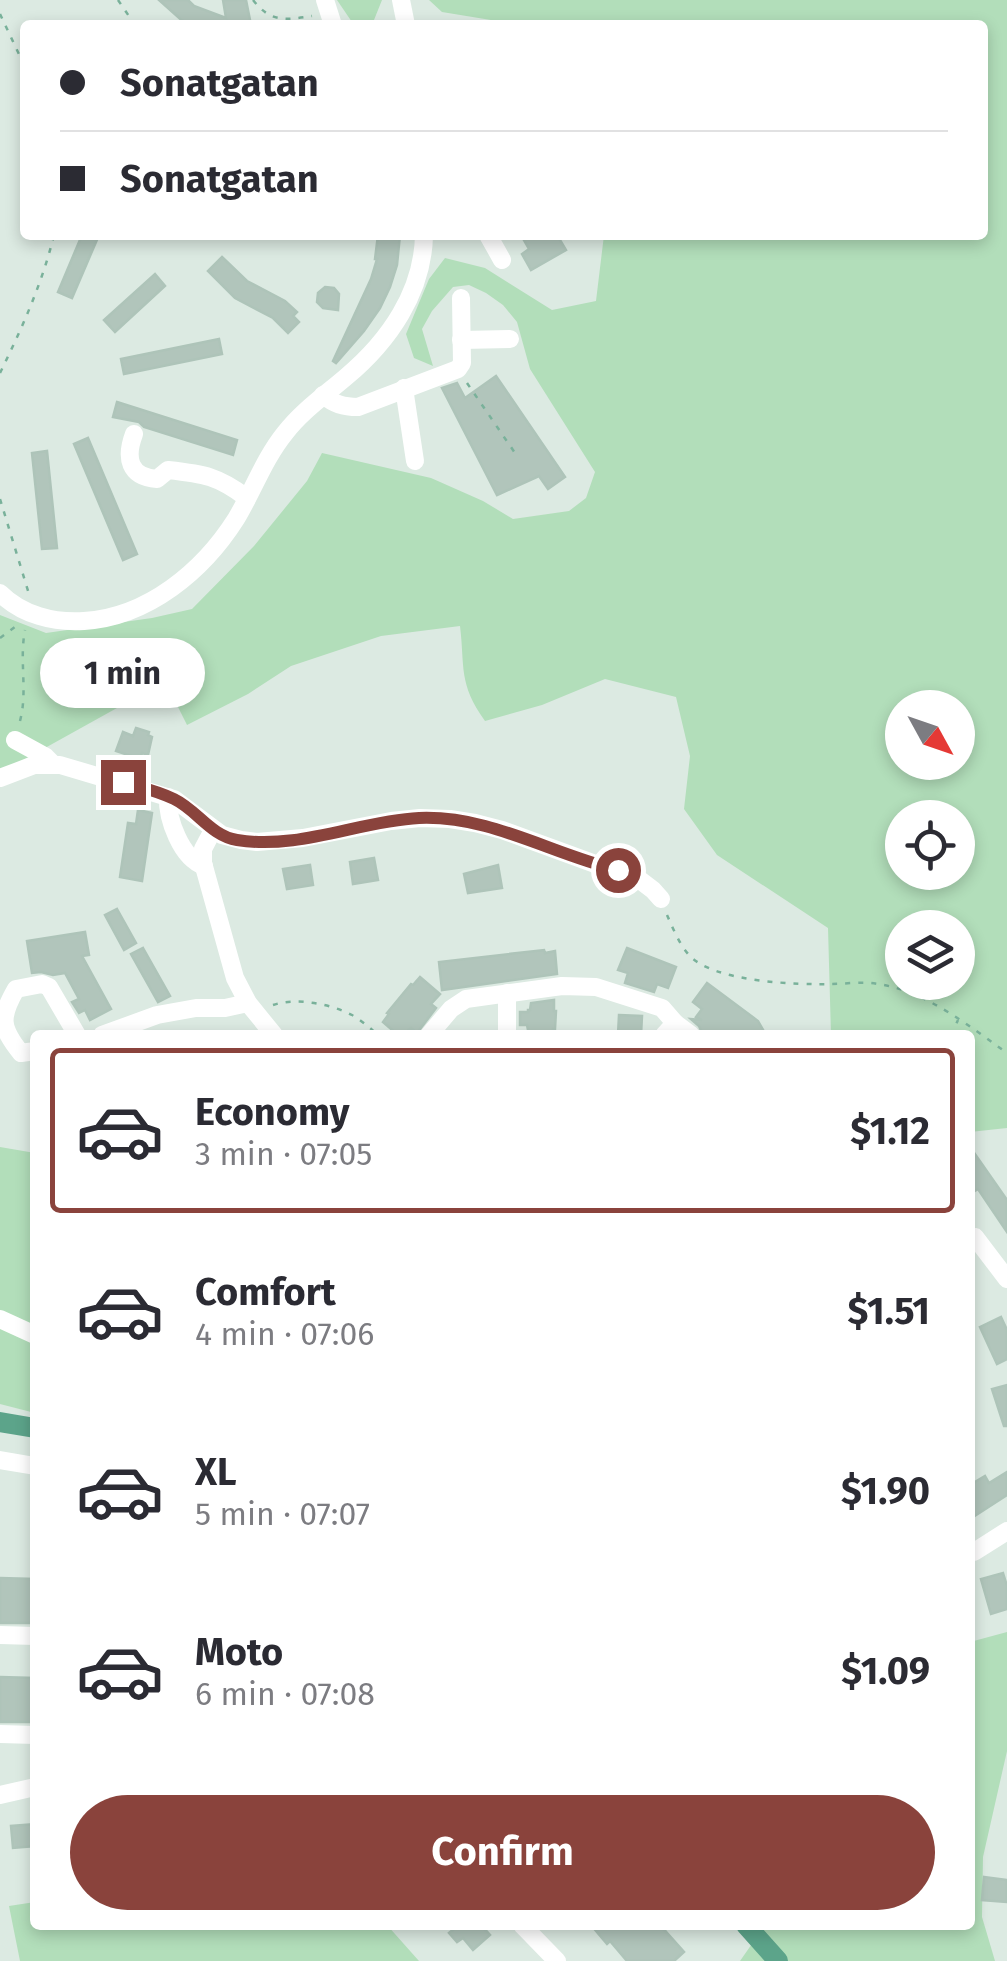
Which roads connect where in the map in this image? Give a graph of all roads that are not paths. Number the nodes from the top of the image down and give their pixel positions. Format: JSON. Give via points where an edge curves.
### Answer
{"nodes":[{"id":1,"x":424,"y":240,"type":"edge"},
{"id":2,"x":491,"y":240,"type":"edge"},
{"id":3,"x":502,"y":260,"type":"dead end"},
{"id":4,"x":462,"y":298,"type":"dead end"},
{"id":5,"x":510,"y":339,"type":"dead end"},
{"id":6,"x":462,"y":340,"type":"junction"},
{"id":7,"x":404,"y":388,"type":"junction"},
{"id":8,"x":323,"y":395,"type":"junction"},
{"id":9,"x":134,"y":434,"type":"dead end"},
{"id":10,"x":415,"y":461,"type":"dead end"},
{"id":11,"x":247,"y":498,"type":"junction"},
{"id":12,"x":0,"y":593,"type":"edge"},
{"id":13,"x":14,"y":740,"type":"dead end"},
{"id":14,"x":54,"y":764,"type":"junction"},
{"id":15,"x":0,"y":778,"type":"edge"},
{"id":16,"x":168,"y":797,"type":"junction"},
{"id":17,"x":213,"y":830,"type":"junction"},
{"id":18,"x":204,"y":866,"type":"junction"},
{"id":19,"x":661,"y":899,"type":"road end"},
{"id":20,"x":508,"y":993,"type":"junction"},
{"id":21,"x":251,"y":1007,"type":"junction"},
{"id":22,"x":669,"y":1029,"type":"edge"},
{"id":23,"x":74,"y":1030,"type":"edge"},
{"id":24,"x":116,"y":1030,"type":"edge"},
{"id":25,"x":270,"y":1030,"type":"edge"},
{"id":26,"x":433,"y":1030,"type":"edge"},
{"id":27,"x":507,"y":1030,"type":"edge"},
{"id":28,"x":30,"y":1052,"type":"edge"},
{"id":29,"x":975,"y":1236,"type":"dead end"},
{"id":30,"x":1007,"y":1279,"type":"edge"},
{"id":31,"x":0,"y":1319,"type":"edge"},
{"id":32,"x":30,"y":1333,"type":"edge"},
{"id":33,"x":0,"y":1422,"type":"edge"},
{"id":34,"x":30,"y":1427,"type":"edge"},
{"id":35,"x":0,"y":1460,"type":"edge"},
{"id":36,"x":30,"y":1465,"type":"edge"},
{"id":37,"x":1007,"y":1531,"type":"edge"},
{"id":38,"x":975,"y":1551,"type":"edge"},
{"id":39,"x":0,"y":1635,"type":"edge"},
{"id":40,"x":30,"y":1636,"type":"edge"},
{"id":41,"x":0,"y":1734,"type":"edge"},
{"id":42,"x":30,"y":1735,"type":"edge"},
{"id":43,"x":30,"y":1788,"type":"edge"},
{"id":44,"x":0,"y":1795,"type":"edge"},
{"id":45,"x":527,"y":1930,"type":"edge"},
{"id":46,"x":750,"y":1930,"type":"edge"},
{"id":47,"x":556,"y":1961,"type":"edge"},
{"id":48,"x":778,"y":1961,"type":"edge"}],
"edges":[{"from":1,"to":8,"type":"street","via":[[409,300],[388,336]]},
{"from":2,"to":3,"type":"street"},
{"from":4,"to":6,"type":"street"},
{"from":5,"to":6,"type":"street"},
{"from":6,"to":7,"type":"street","via":[[458,369]]},
{"from":7,"to":8,"type":"street","via":[[358,406]]},
{"from":7,"to":10,"type":"street"},
{"from":8,"to":11,"type":"street","via":[[282,436]]},
{"from":9,"to":11,"type":"street","via":[[128,450],[143,478],[157,479],[168,470],[202,474]]},
{"from":11,"to":12,"type":"street","via":[[199,565],[141,606],[63,622],[19,608]]},
{"from":13,"to":14,"type":"street"},
{"from":14,"to":15,"type":"street"},
{"from":14,"to":16,"type":"street"},
{"from":16,"to":17,"type":"street"},
{"from":16,"to":18,"type":"street","via":[[185,850]]},
{"from":17,"to":18,"type":"street","via":[[203,849]]},
{"from":17,"to":19,"type":"street","via":[[258,842],[391,821],[450,819],[632,874]]},
{"from":18,"to":21,"type":"street","via":[[235,978]]},
{"from":20,"to":22,"type":"street","via":[[596,987],[662,1008]]},
{"from":20,"to":26,"type":"street","via":[[466,999]]},
{"from":20,"to":27,"type":"street"},
{"from":21,"to":24,"type":"street","via":[[196,1008]]},
{"from":21,"to":25,"type":"street"},
{"from":23,"to":28,"type":"street","via":[[49,987],[16,988],[2,1023],[21,1053]]},
{"from":29,"to":30,"type":"street"},
{"from":31,"to":32,"type":"street"},
{"from":33,"to":34,"type":"main road"},
{"from":35,"to":36,"type":"street"},
{"from":37,"to":38,"type":"street"},
{"from":39,"to":40,"type":"street"},
{"from":41,"to":42,"type":"street"},
{"from":43,"to":44,"type":"street"},
{"from":45,"to":47,"type":"street"},
{"from":46,"to":48,"type":"main road"}]}
